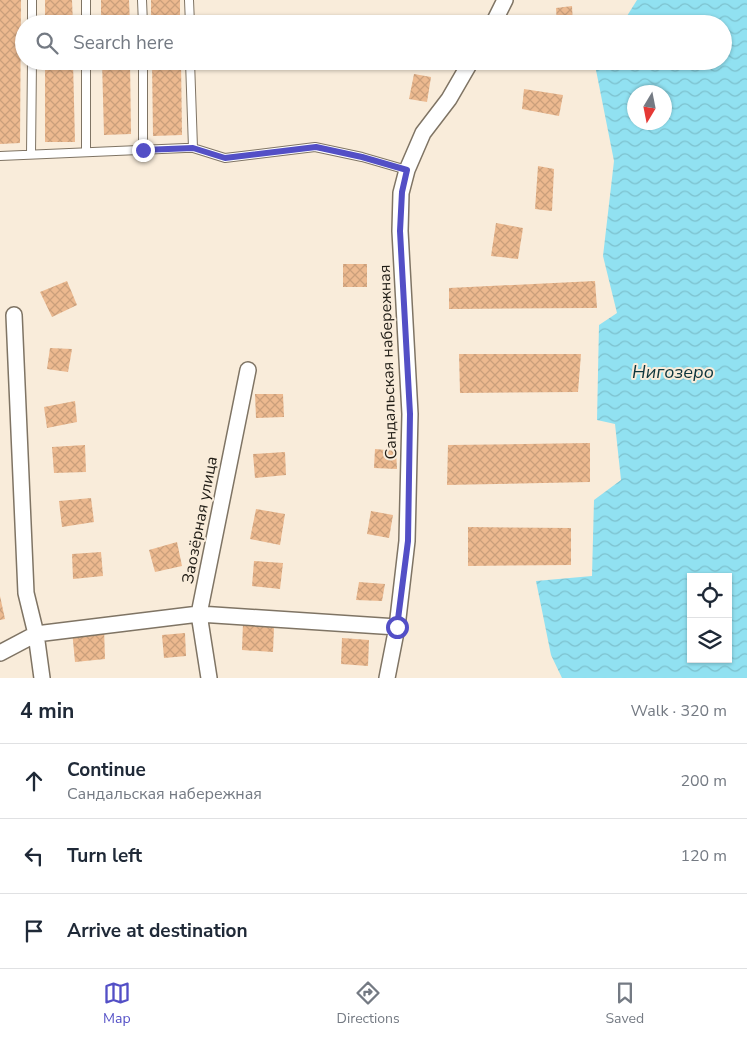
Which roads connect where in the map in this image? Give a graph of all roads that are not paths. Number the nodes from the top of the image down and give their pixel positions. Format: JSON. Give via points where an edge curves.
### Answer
{"nodes":[{"id":1,"x":32,"y":0,"type":"edge"},
{"id":2,"x":86,"y":0,"type":"edge"},
{"id":3,"x":142,"y":0,"type":"edge"},
{"id":4,"x":189,"y":0,"type":"edge"},
{"id":5,"x":505,"y":0,"type":"edge"},
{"id":6,"x":32,"y":15,"type":"edge"},
{"id":7,"x":86,"y":15,"type":"edge"},
{"id":8,"x":142,"y":15,"type":"edge"},
{"id":9,"x":190,"y":15,"type":"edge"},
{"id":10,"x":498,"y":15,"type":"edge"},
{"id":11,"x":32,"y":70,"type":"edge"},
{"id":12,"x":86,"y":70,"type":"edge"},
{"id":13,"x":143,"y":70,"type":"edge"},
{"id":14,"x":190,"y":70,"type":"edge"},
{"id":15,"x":466,"y":70,"type":"edge"},
{"id":16,"x":193,"y":148,"type":"junction"},
{"id":17,"x":143,"y":150,"type":"junction"},
{"id":18,"x":86,"y":152,"type":"junction"},
{"id":19,"x":31,"y":154,"type":"junction"},
{"id":20,"x":0,"y":156,"type":"edge"},
{"id":21,"x":407,"y":170,"type":"junction"},
{"id":22,"x":14,"y":315,"type":"dead end"},
{"id":23,"x":248,"y":370,"type":"dead end"},
{"id":24,"x":199,"y":614,"type":"junction"},
{"id":25,"x":397,"y":627,"type":"junction"},
{"id":26,"x":36,"y":634,"type":"junction"},
{"id":27,"x":0,"y":653,"type":"edge"},
{"id":28,"x":42,"y":678,"type":"edge"},
{"id":29,"x":208,"y":678,"type":"edge"},
{"id":30,"x":387,"y":678,"type":"edge"}],
"edges":[{"from":1,"to":6,"type":"lane"},
{"from":2,"to":7,"type":"lane"},
{"from":3,"to":8,"type":"lane"},
{"from":4,"to":9,"type":"lane"},
{"from":5,"to":10,"type":"street"},
{"from":11,"to":19,"type":"lane"},
{"from":12,"to":18,"type":"lane"},
{"from":13,"to":17,"type":"lane"},
{"from":14,"to":16,"type":"lane"},
{"from":15,"to":21,"type":"street","name":"Сандальская набережная","via":[[423,133]]},
{"from":16,"to":17,"type":"lane"},
{"from":16,"to":21,"type":"lane","via":[[225,158],[316,147]]},
{"from":17,"to":18,"type":"lane"},
{"from":18,"to":19,"type":"lane"},
{"from":19,"to":20,"type":"lane"},
{"from":21,"to":25,"type":"street","name":"Сандальская набережная","via":[[400,231],[410,414],[408,541]]},
{"from":22,"to":26,"type":"street","via":[[26,593]]},
{"from":23,"to":24,"type":"street","name":"Заозёрная улица"},
{"from":24,"to":25,"type":"street"},
{"from":24,"to":26,"type":"street"},
{"from":24,"to":29,"type":"street","name":"Заозёрная улица"},
{"from":25,"to":30,"type":"street","name":"Сандальская набережная"},
{"from":26,"to":27,"type":"street"},
{"from":26,"to":28,"type":"street"}]}
